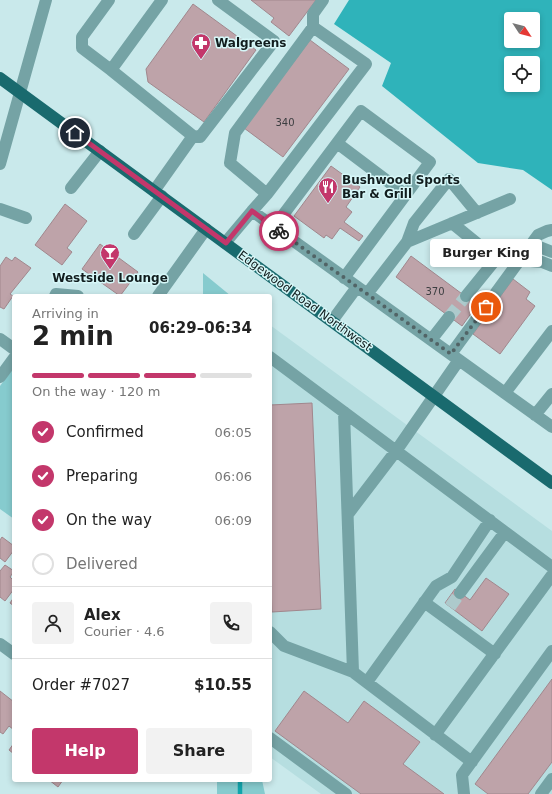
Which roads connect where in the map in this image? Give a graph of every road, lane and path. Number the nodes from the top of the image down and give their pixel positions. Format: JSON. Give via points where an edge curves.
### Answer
{"nodes":[{"id":1,"x":46,"y":0,"type":"edge"},
{"id":2,"x":109,"y":0,"type":"edge"},
{"id":3,"x":162,"y":0,"type":"edge"},
{"id":4,"x":218,"y":0,"type":"edge"},
{"id":5,"x":323,"y":0,"type":"edge"},
{"id":6,"x":313,"y":26,"type":"junction"},
{"id":7,"x":274,"y":41,"type":"junction"},
{"id":8,"x":292,"y":53,"type":"junction"},
{"id":9,"x":112,"y":70,"type":"junction"},
{"id":10,"x":0,"y":78,"type":"edge"},
{"id":11,"x":20,"y":93,"type":"junction"},
{"id":12,"x":193,"y":136,"type":"junction"},
{"id":13,"x":337,"y":143,"type":"junction"},
{"id":14,"x":100,"y":151,"type":"junction"},
{"id":15,"x":0,"y":164,"type":"edge"},
{"id":16,"x":71,"y":188,"type":"dead end"},
{"id":17,"x":158,"y":194,"type":"junction"},
{"id":18,"x":268,"y":194,"type":"junction"},
{"id":19,"x":406,"y":194,"type":"junction"},
{"id":20,"x":510,"y":199,"type":"dead end"},
{"id":21,"x":0,"y":208,"type":"edge"},
{"id":22,"x":252,"y":211,"type":"junction"},
{"id":23,"x":477,"y":213,"type":"junction"},
{"id":24,"x":26,"y":218,"type":"dead end"},
{"id":25,"x":452,"y":223,"type":"junction"},
{"id":26,"x":274,"y":227,"type":"junction"},
{"id":27,"x":206,"y":229,"type":"junction"},
{"id":28,"x":552,"y":230,"type":"edge"},
{"id":29,"x":134,"y":234,"type":"dead end"},
{"id":30,"x":407,"y":242,"type":"junction"},
{"id":31,"x":226,"y":243,"type":"junction"},
{"id":32,"x":532,"y":244,"type":"junction"},
{"id":33,"x":552,"y":252,"type":"edge"},
{"id":34,"x":520,"y":260,"type":"junction"},
{"id":35,"x":552,"y":266,"type":"edge"},
{"id":36,"x":344,"y":278,"type":"junction"},
{"id":37,"x":362,"y":291,"type":"junction"},
{"id":38,"x":159,"y":294,"type":"edge"},
{"id":39,"x":466,"y":296,"type":"tunnel mouth"},
{"id":40,"x":449,"y":317,"type":"tunnel mouth"},
{"id":41,"x":332,"y":321,"type":"junction"},
{"id":42,"x":552,"y":331,"type":"edge"},
{"id":43,"x":0,"y":339,"type":"edge"},
{"id":44,"x":431,"y":340,"type":"junction"},
{"id":45,"x":12,"y":348,"type":"edge"},
{"id":46,"x":455,"y":357,"type":"junction"},
{"id":47,"x":272,"y":358,"type":"edge"},
{"id":48,"x":12,"y":361,"type":"edge"},
{"id":49,"x":0,"y":378,"type":"edge"},
{"id":50,"x":505,"y":394,"type":"junction"},
{"id":51,"x":552,"y":394,"type":"edge"},
{"id":52,"x":434,"y":396,"type":"junction"},
{"id":53,"x":344,"y":412,"type":"junction"},
{"id":54,"x":535,"y":415,"type":"junction"},
{"id":55,"x":552,"y":427,"type":"edge"},
{"id":56,"x":396,"y":451,"type":"junction"},
{"id":57,"x":552,"y":483,"type":"edge"},
{"id":58,"x":348,"y":514,"type":"junction"},
{"id":59,"x":490,"y":520,"type":"junction"},
{"id":60,"x":505,"y":532,"type":"junction"},
{"id":61,"x":552,"y":567,"type":"edge"},
{"id":62,"x":552,"y":575,"type":"edge"},
{"id":63,"x":460,"y":593,"type":"tunnel mouth"},
{"id":64,"x":424,"y":602,"type":"junction"},
{"id":65,"x":272,"y":634,"type":"edge"},
{"id":66,"x":0,"y":644,"type":"edge"},
{"id":67,"x":552,"y":651,"type":"edge"},
{"id":68,"x":12,"y":653,"type":"edge"},
{"id":69,"x":495,"y":654,"type":"junction"},
{"id":70,"x":353,"y":672,"type":"junction"},
{"id":71,"x":367,"y":682,"type":"junction"},
{"id":72,"x":435,"y":735,"type":"junction"},
{"id":73,"x":272,"y":739,"type":"edge"},
{"id":74,"x":472,"y":762,"type":"junction"},
{"id":75,"x":552,"y":779,"type":"edge"},
{"id":76,"x":346,"y":794,"type":"edge"},
{"id":77,"x":464,"y":794,"type":"edge"},
{"id":78,"x":541,"y":794,"type":"edge"}],
"edges":[{"from":1,"to":11,"type":"street"},
{"from":2,"to":9,"type":"street","via":[[82,37],[82,48]]},
{"from":3,"to":9,"type":"street"},
{"from":4,"to":7,"type":"street"},
{"from":5,"to":6,"type":"street","via":[[313,14]]},
{"from":6,"to":8,"type":"street"},
{"from":6,"to":18,"type":"street","via":[[366,64]]},
{"from":7,"to":8,"type":"street"},
{"from":7,"to":12,"type":"street","via":[[200,136]]},
{"from":8,"to":18,"type":"street","via":[[235,133],[230,163]]},
{"from":9,"to":12,"type":"street"},
{"from":10,"to":11,"type":"main road","name":"Edgewood Road Northwest"},
{"from":11,"to":14,"type":"main road","name":"Edgewood Road Northwest"},
{"from":11,"to":15,"type":"street"},
{"from":12,"to":17,"type":"street"},
{"from":13,"to":19,"type":"street"},
{"from":13,"to":19,"type":"street","via":[[361,111],[430,162]]},
{"from":13,"to":26,"type":"street"},
{"from":14,"to":16,"type":"street"},
{"from":14,"to":17,"type":"main road","name":"Edgewood Road Northwest"},
{"from":17,"to":27,"type":"main road","name":"Edgewood Road Northwest"},
{"from":17,"to":29,"type":"street"},
{"from":18,"to":22,"type":"street"},
{"from":19,"to":36,"type":"street"},
{"from":20,"to":23,"type":"street"},
{"from":21,"to":24,"type":"street"},
{"from":22,"to":26,"type":"street"},
{"from":22,"to":31,"type":"street"},
{"from":23,"to":25,"type":"street"},
{"from":23,"to":30,"type":"street","via":[[449,179],[414,224]]},
{"from":25,"to":30,"type":"street"},
{"from":25,"to":39,"type":"street","via":[[493,259],[492,264]]},
{"from":26,"to":36,"type":"street"},
{"from":27,"to":31,"type":"main road","name":"Edgewood Road Northwest"},
{"from":27,"to":38,"type":"street"},
{"from":28,"to":32,"type":"street","via":[[538,236]]},
{"from":30,"to":37,"type":"street"},
{"from":31,"to":41,"type":"main road","name":"Edgewood Road Northwest"},
{"from":32,"to":33,"type":"street"},
{"from":32,"to":34,"type":"street"},
{"from":34,"to":35,"type":"street","via":[[542,262]]},
{"from":34,"to":46,"type":"street"},
{"from":36,"to":37,"type":"street"},
{"from":37,"to":41,"type":"street"},
{"from":37,"to":44,"type":"street"},
{"from":40,"to":44,"type":"street"},
{"from":41,"to":52,"type":"main road","name":"Edgewood Road Northwest"},
{"from":42,"to":50,"type":"street"},
{"from":43,"to":45,"type":"street"},
{"from":44,"to":46,"type":"street"},
{"from":46,"to":50,"type":"street"},
{"from":46,"to":52,"type":"street"},
{"from":47,"to":53,"type":"street"},
{"from":48,"to":49,"type":"street"},
{"from":50,"to":54,"type":"street"},
{"from":51,"to":54,"type":"street"},
{"from":52,"to":56,"type":"street"},
{"from":52,"to":57,"type":"main road","name":"Edgewood Road Northwest"},
{"from":53,"to":56,"type":"street"},
{"from":53,"to":58,"type":"street"},
{"from":54,"to":55,"type":"street"},
{"from":56,"to":58,"type":"street"},
{"from":56,"to":59,"type":"street"},
{"from":58,"to":70,"type":"street"},
{"from":59,"to":60,"type":"street"},
{"from":59,"to":64,"type":"street","via":[[452,577],[436,586]]},
{"from":60,"to":61,"type":"street"},
{"from":60,"to":63,"type":"street"},
{"from":62,"to":69,"type":"street"},
{"from":64,"to":69,"type":"street","via":[[447,612]]},
{"from":64,"to":71,"type":"street"},
{"from":65,"to":70,"type":"street","via":[[284,646]]},
{"from":66,"to":68,"type":"street"},
{"from":67,"to":74,"type":"street"},
{"from":69,"to":72,"type":"street"},
{"from":70,"to":71,"type":"street"},
{"from":71,"to":72,"type":"street"},
{"from":72,"to":74,"type":"street"},
{"from":73,"to":76,"type":"street"},
{"from":74,"to":77,"type":"street","via":[[462,776]]},
{"from":75,"to":78,"type":"street"}]}
